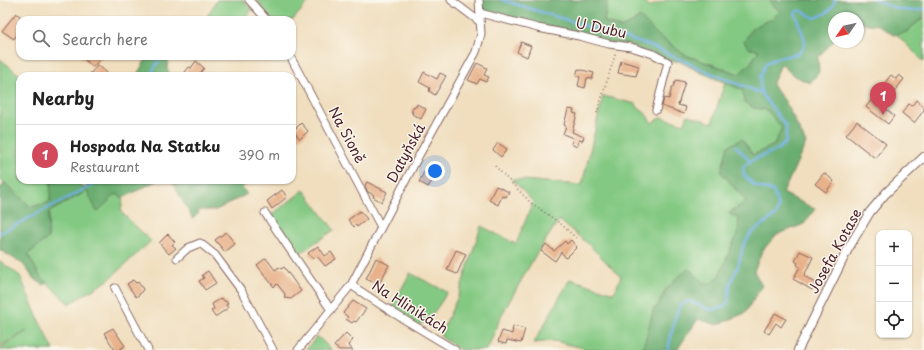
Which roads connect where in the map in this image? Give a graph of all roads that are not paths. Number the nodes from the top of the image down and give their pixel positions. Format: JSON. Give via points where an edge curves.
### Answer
{"nodes":[{"id":1,"x":249,"y":0,"type":"edge"},
{"id":2,"x":451,"y":0,"type":"edge"},
{"id":3,"x":479,"y":0,"type":"edge"},
{"id":4,"x":480,"y":13,"type":"junction"},
{"id":5,"x":263,"y":16,"type":"edge"},
{"id":6,"x":480,"y":22,"type":"junction"},
{"id":7,"x":292,"y":60,"type":"edge"},
{"id":8,"x":656,"y":110,"type":"dead end"},
{"id":9,"x":924,"y":157,"type":"edge"},
{"id":10,"x":265,"y":213,"type":"dead end"},
{"id":11,"x":381,"y":227,"type":"junction"},
{"id":12,"x":177,"y":258,"type":"dead end"},
{"id":13,"x":351,"y":285,"type":"junction"},
{"id":14,"x":115,"y":288,"type":"dead end"},
{"id":15,"x":332,"y":310,"type":"junction"},
{"id":16,"x":148,"y":350,"type":"edge"},
{"id":17,"x":273,"y":350,"type":"edge"},
{"id":18,"x":298,"y":350,"type":"edge"},
{"id":19,"x":455,"y":350,"type":"edge"},
{"id":20,"x":798,"y":350,"type":"edge"}],
"edges":[{"from":1,"to":5,"type":"street"},
{"from":2,"to":6,"type":"street"},
{"from":3,"to":4,"type":"street","name":"Datyňská"},
{"from":4,"to":6,"type":"street","name":"Datyňská"},
{"from":4,"to":8,"type":"street","name":"U Dubu","via":[[631,47],[668,62]]},
{"from":6,"to":11,"type":"street","name":"Datyňská","via":[[481,34],[476,52]]},
{"from":7,"to":11,"type":"street","name":"Na Sioně"},
{"from":9,"to":20,"type":"street","name":"Josefa Kotase","via":[[870,212],[848,249]]},
{"from":10,"to":15,"type":"street"},
{"from":11,"to":13,"type":"street","name":"Datyňská"},
{"from":12,"to":17,"type":"street","via":[[188,248],[200,244],[215,255],[241,290]]},
{"from":13,"to":15,"type":"street","name":"Datyňská"},
{"from":13,"to":19,"type":"street","name":"Na Hlinikách"},
{"from":14,"to":16,"type":"street"},
{"from":15,"to":18,"type":"street","name":"Datyňská"}]}
